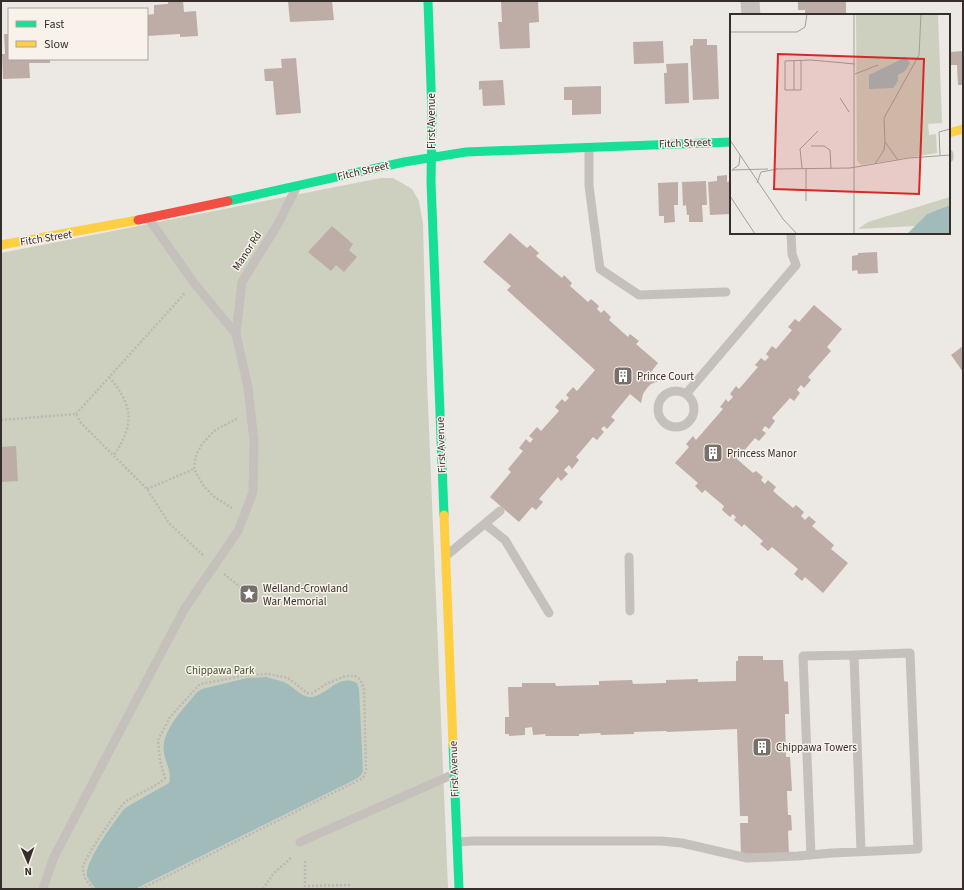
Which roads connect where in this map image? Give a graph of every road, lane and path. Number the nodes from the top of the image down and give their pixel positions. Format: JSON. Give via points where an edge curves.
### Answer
{"nodes":[{"id":1,"x":428,"y":1,"type":"edge"},
{"id":2,"x":750,"y":1,"type":"edge"},
{"id":3,"x":750,"y":14,"type":"edge"},
{"id":4,"x":963,"y":129,"type":"edge"},
{"id":5,"x":963,"y":132,"type":"edge"},
{"id":6,"x":950,"y":133,"type":"edge"},
{"id":7,"x":950,"y":133,"type":"edge"},
{"id":8,"x":730,"y":142,"type":"edge"},
{"id":9,"x":589,"y":148,"type":"junction"},
{"id":10,"x":432,"y":157,"type":"junction"},
{"id":11,"x":296,"y":186,"type":"junction"},
{"id":12,"x":147,"y":217,"type":"junction"},
{"id":13,"x":790,"y":234,"type":"edge"},
{"id":14,"x":1,"y":245,"type":"edge"},
{"id":15,"x":194,"y":282,"type":"junction"},
{"id":16,"x":726,"y":292,"type":"dead end"},
{"id":17,"x":236,"y":334,"type":"junction"},
{"id":18,"x":109,"y":376,"type":"junction"},
{"id":19,"x":686,"y":394,"type":"dead end"},
{"id":20,"x":251,"y":412,"type":"junction"},
{"id":21,"x":76,"y":414,"type":"junction"},
{"id":22,"x":1,"y":420,"type":"edge"},
{"id":23,"x":114,"y":455,"type":"junction"},
{"id":24,"x":194,"y":469,"type":"junction"},
{"id":25,"x":147,"y":488,"type":"junction"},
{"id":26,"x":500,"y":511,"type":"dead end"},
{"id":27,"x":244,"y":515,"type":"junction"},
{"id":28,"x":485,"y":524,"type":"junction"},
{"id":29,"x":446,"y":556,"type":"junction"},
{"id":30,"x":629,"y":557,"type":"dead end"},
{"id":31,"x":214,"y":566,"type":"junction"},
{"id":32,"x":244,"y":590,"type":"dead end"},
{"id":33,"x":630,"y":611,"type":"dead end"},
{"id":34,"x":549,"y":614,"type":"dead end"},
{"id":35,"x":854,"y":655,"type":"junction"},
{"id":36,"x":454,"y":774,"type":"junction"},
{"id":37,"x":300,"y":842,"type":"dead end"},
{"id":38,"x":457,"y":842,"type":"junction"},
{"id":39,"x":861,"y":851,"type":"junction"},
{"id":40,"x":811,"y":855,"type":"junction"},
{"id":41,"x":292,"y":857,"type":"dead end"},
{"id":42,"x":305,"y":861,"type":"dead end"},
{"id":43,"x":43,"y":889,"type":"edge"},
{"id":44,"x":93,"y":889,"type":"edge"},
{"id":45,"x":141,"y":889,"type":"edge"},
{"id":46,"x":263,"y":889,"type":"edge"},
{"id":47,"x":349,"y":889,"type":"edge"},
{"id":48,"x":459,"y":889,"type":"edge"}],
"edges":[{"from":1,"to":10,"type":"street","name":"First Avenue"},
{"from":2,"to":3,"type":"street"},
{"from":4,"to":6,"type":"street"},
{"from":5,"to":7,"type":"street"},
{"from":8,"to":9,"type":"street","name":"Fitch Street"},
{"from":9,"to":10,"type":"street","name":"Fitch Street","via":[[466,152]]},
{"from":9,"to":16,"type":"lane","via":[[589,186],[600,269],[639,294]]},
{"from":10,"to":11,"type":"street","name":"Fitch Street"},
{"from":10,"to":29,"type":"street","name":"First Avenue","via":[[431,186]]},
{"from":11,"to":12,"type":"street","name":"Fitch Street"},
{"from":11,"to":17,"type":"lane","name":"Manor Rd","via":[[278,224],[242,282]]},
{"from":12,"to":14,"type":"street","name":"Fitch Street"},
{"from":12,"to":15,"type":"lane"},
{"from":13,"to":19,"type":"lane","via":[[796,265]]},
{"from":15,"to":17,"type":"lane"},
{"from":15,"to":18,"type":"path"},
{"from":17,"to":20,"type":"lane"},
{"from":18,"to":21,"type":"path"},
{"from":18,"to":23,"type":"path","via":[[124,395],[129,418],[121,445]]},
{"from":20,"to":24,"type":"path","via":[[214,431],[196,455]]},
{"from":20,"to":27,"type":"lane","via":[[254,442],[253,492]]},
{"from":21,"to":22,"type":"path"},
{"from":21,"to":23,"type":"path","via":[[81,423]]},
{"from":23,"to":25,"type":"path"},
{"from":24,"to":25,"type":"path"},
{"from":24,"to":27,"type":"path","via":[[213,496]]},
{"from":25,"to":31,"type":"path","via":[[169,523]]},
{"from":26,"to":28,"type":"lane"},
{"from":27,"to":31,"type":"lane","via":[[238,531]]},
{"from":28,"to":29,"type":"lane"},
{"from":28,"to":34,"type":"lane","via":[[506,540]]},
{"from":29,"to":36,"type":"street","name":"First Avenue"},
{"from":30,"to":33,"type":"lane"},
{"from":31,"to":32,"type":"path"},
{"from":31,"to":43,"type":"lane","via":[[185,608],[53,859]]},
{"from":35,"to":39,"type":"lane"},
{"from":35,"to":39,"type":"lane","via":[[910,653],[918,849]]},
{"from":35,"to":40,"type":"lane","via":[[803,656]]},
{"from":36,"to":37,"type":"lane"},
{"from":36,"to":38,"type":"street","name":"First Avenue"},
{"from":38,"to":40,"type":"lane","via":[[661,841],[682,843],[747,858]]},
{"from":38,"to":48,"type":"street","name":"First Avenue"},
{"from":39,"to":40,"type":"lane"},
{"from":41,"to":46,"type":"path","via":[[273,874]]},
{"from":42,"to":47,"type":"path","via":[[305,886],[348,885]]},
{"from":44,"to":45,"type":"path","via":[[86,881],[83,867],[92,849],[124,803],[156,786],[165,778],[160,762],[158,740],[170,717],[200,684],[248,675],[269,674],[288,678],[307,693],[312,693],[346,676],[360,679],[364,689],[366,770],[363,778]]}]}
